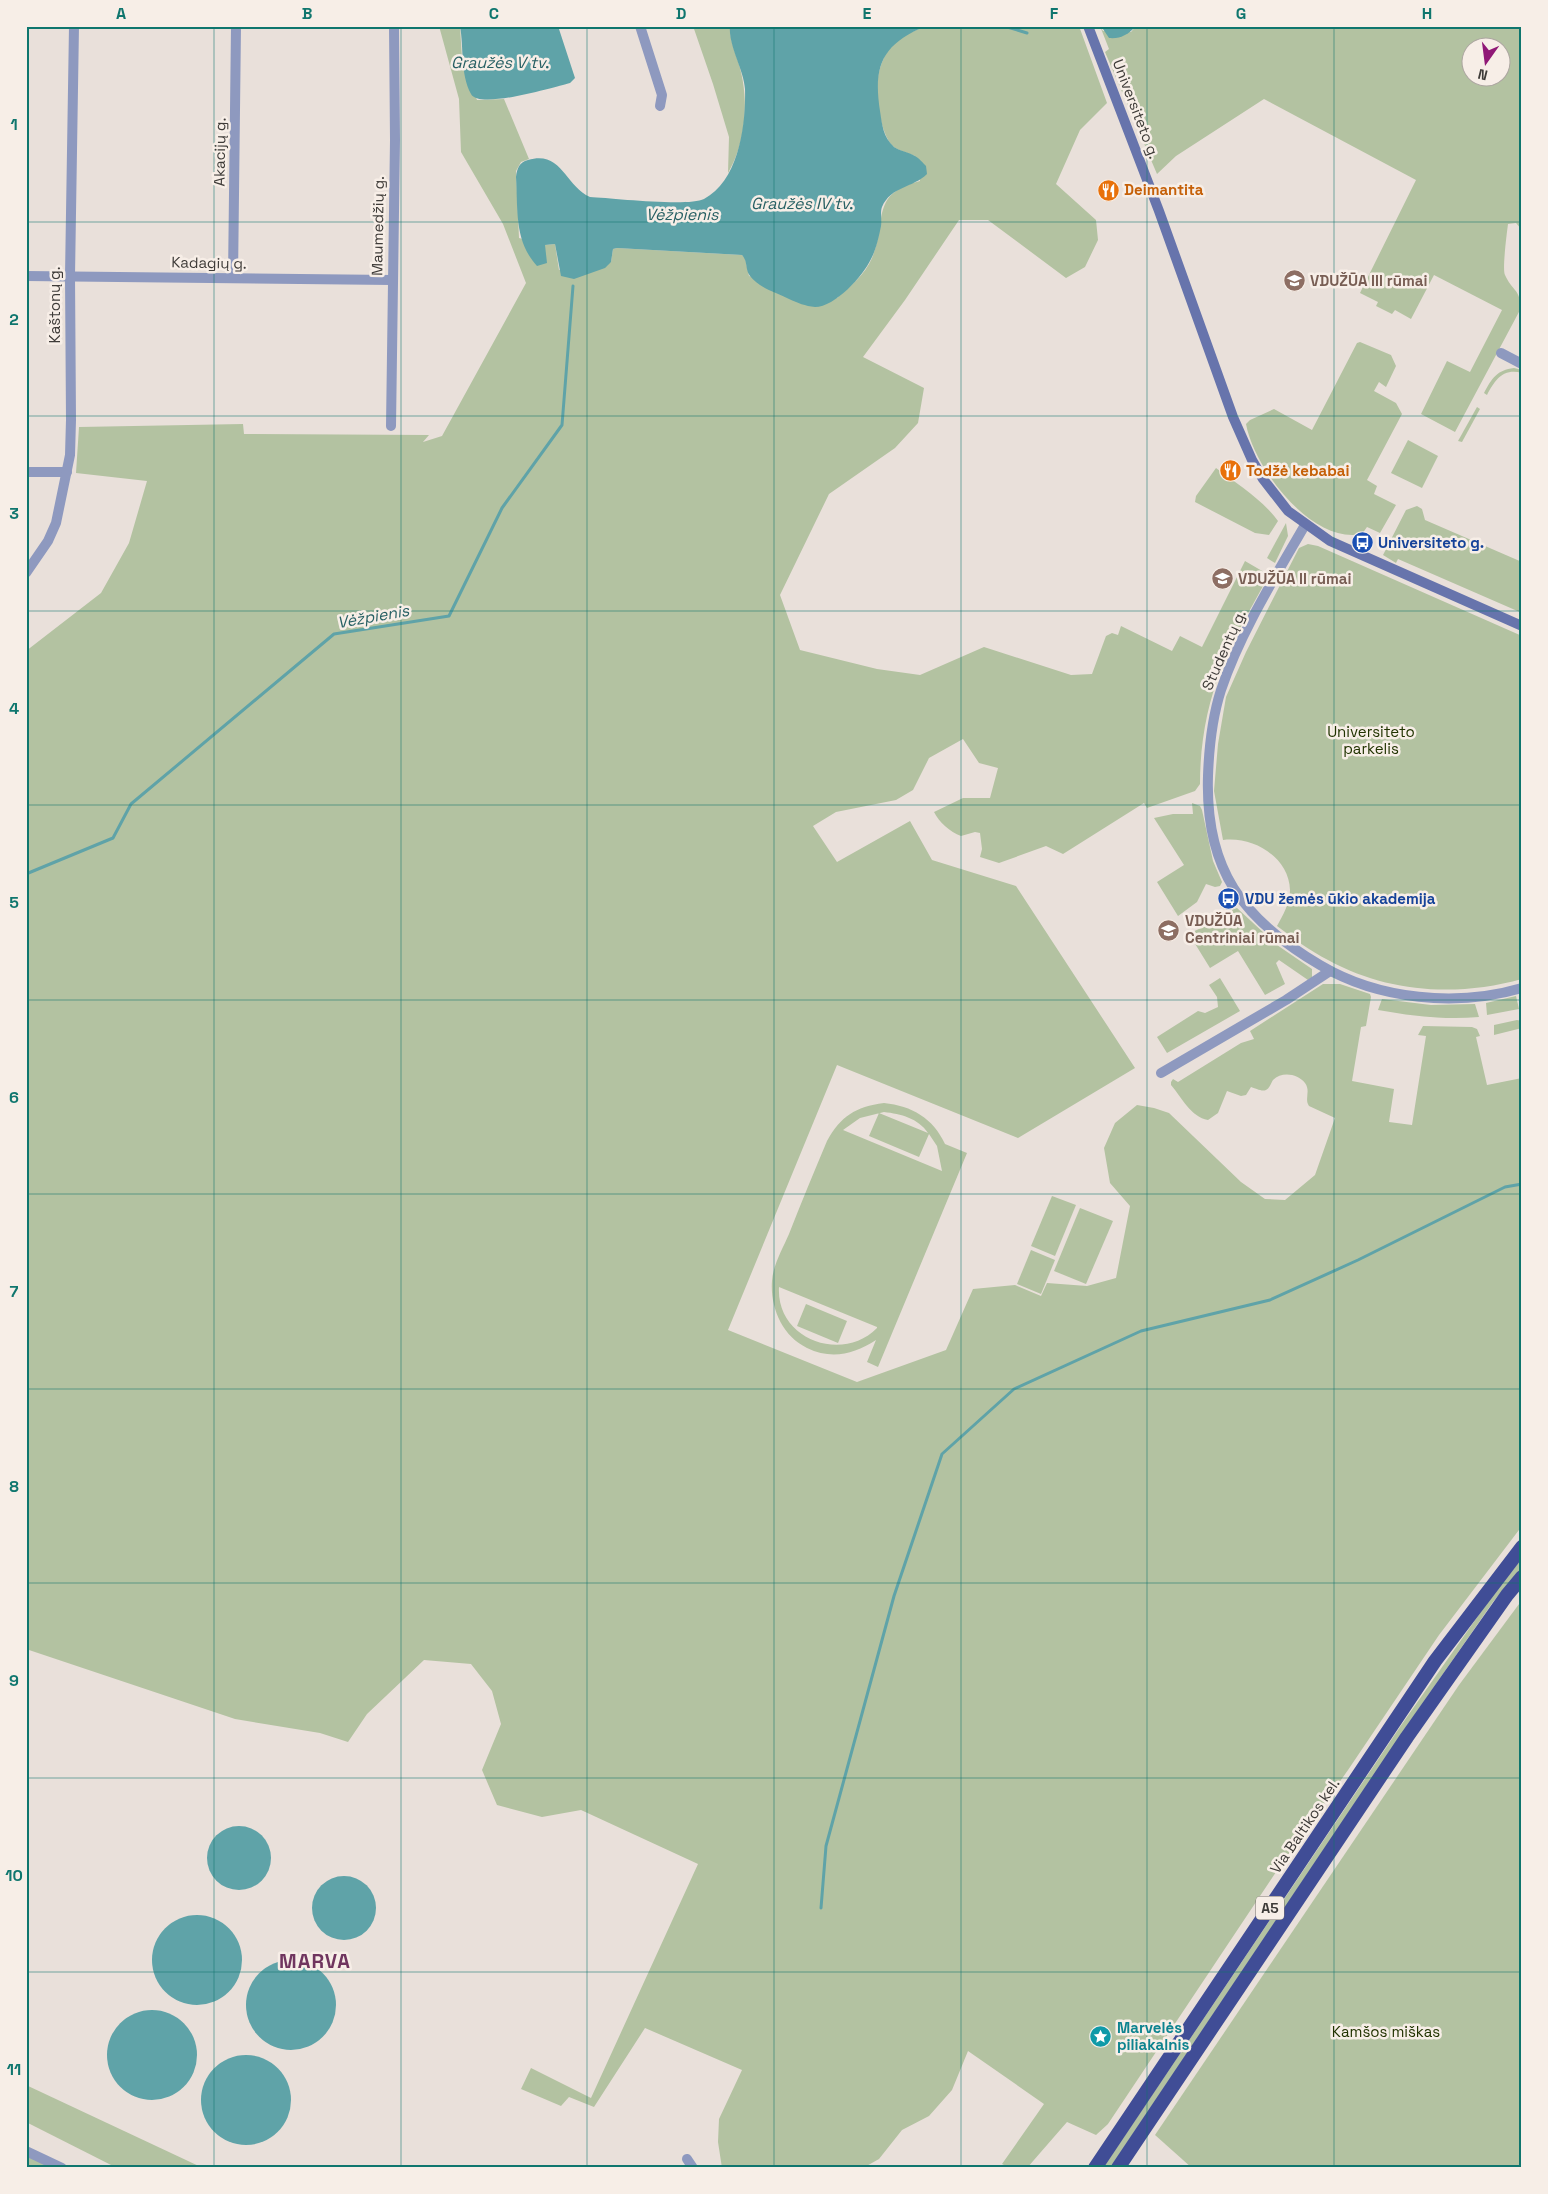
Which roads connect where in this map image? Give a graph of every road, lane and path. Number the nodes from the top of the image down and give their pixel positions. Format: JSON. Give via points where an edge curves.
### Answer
{"nodes":[{"id":1,"x":74,"y":26,"type":"edge"},
{"id":2,"x":236,"y":26,"type":"edge"},
{"id":3,"x":394,"y":26,"type":"edge"},
{"id":4,"x":640,"y":26,"type":"edge"},
{"id":5,"x":1088,"y":26,"type":"edge"},
{"id":6,"x":660,"y":106,"type":"dead end"},
{"id":7,"x":26,"y":276,"type":"edge"},
{"id":8,"x":70,"y":276,"type":"junction"},
{"id":9,"x":233,"y":278,"type":"junction"},
{"id":10,"x":392,"y":280,"type":"junction"},
{"id":11,"x":1501,"y":353,"type":"dead end"},
{"id":12,"x":1522,"y":364,"type":"edge"},
{"id":13,"x":391,"y":426,"type":"dead end"},
{"id":14,"x":26,"y":472,"type":"edge"},
{"id":15,"x":67,"y":472,"type":"junction"},
{"id":16,"x":1305,"y":525,"type":"junction"},
{"id":17,"x":26,"y":573,"type":"edge"},
{"id":18,"x":1522,"y":626,"type":"edge"},
{"id":19,"x":1330,"y":971,"type":"junction"},
{"id":20,"x":1522,"y":988,"type":"edge"},
{"id":21,"x":1161,"y":1073,"type":"dead end"},
{"id":22,"x":1522,"y":1547,"type":"edge"},
{"id":23,"x":1522,"y":1577,"type":"edge"},
{"id":24,"x":26,"y":2151,"type":"edge"},
{"id":25,"x":1119,"y":2167,"type":"edge"},
{"id":26,"x":62,"y":2168,"type":"edge"},
{"id":27,"x":1095,"y":2168,"type":"edge"}],
"edges":[{"from":1,"to":8,"type":"street","name":"Kaštonų g."},
{"from":2,"to":9,"type":"street","name":"Akacijų g."},
{"from":3,"to":10,"type":"street","name":"Maumedžių g."},
{"from":4,"to":6,"type":"street","via":[[662,95]]},
{"from":5,"to":16,"type":"main road","name":"Universiteto g.","via":[[1241,437],[1263,479],[1288,511]]},
{"from":7,"to":8,"type":"street","name":"Kadagių g."},
{"from":8,"to":9,"type":"street","name":"Kadagių g."},
{"from":8,"to":15,"type":"street","name":"Kaštonų g.","via":[[71,420]]},
{"from":9,"to":10,"type":"street","name":"Kadagių g."},
{"from":10,"to":13,"type":"street","name":"Maumedžių g."},
{"from":11,"to":12,"type":"street"},
{"from":14,"to":15,"type":"street"},
{"from":15,"to":17,"type":"street","name":"Kaštonų g.","via":[[56,523]]},
{"from":16,"to":18,"type":"main road","name":"Universiteto g.","via":[[1356,554]]},
{"from":16,"to":19,"type":"street","name":"Studentų g.","via":[[1250,626],[1221,690],[1213,719],[1207,796],[1217,854],[1240,899],[1273,932]]},
{"from":19,"to":20,"type":"street","name":"Studentų g.","via":[[1378,988],[1438,998],[1480,996]]},
{"from":19,"to":21,"type":"street"},
{"from":22,"to":27,"type":"highway","name":"Via Baltikos kel.","number":"A5","via":[[1436,1661]]},
{"from":23,"to":25,"type":"highway","number":"A5","via":[[1407,1737]]},
{"from":24,"to":26,"type":"street"}]}
